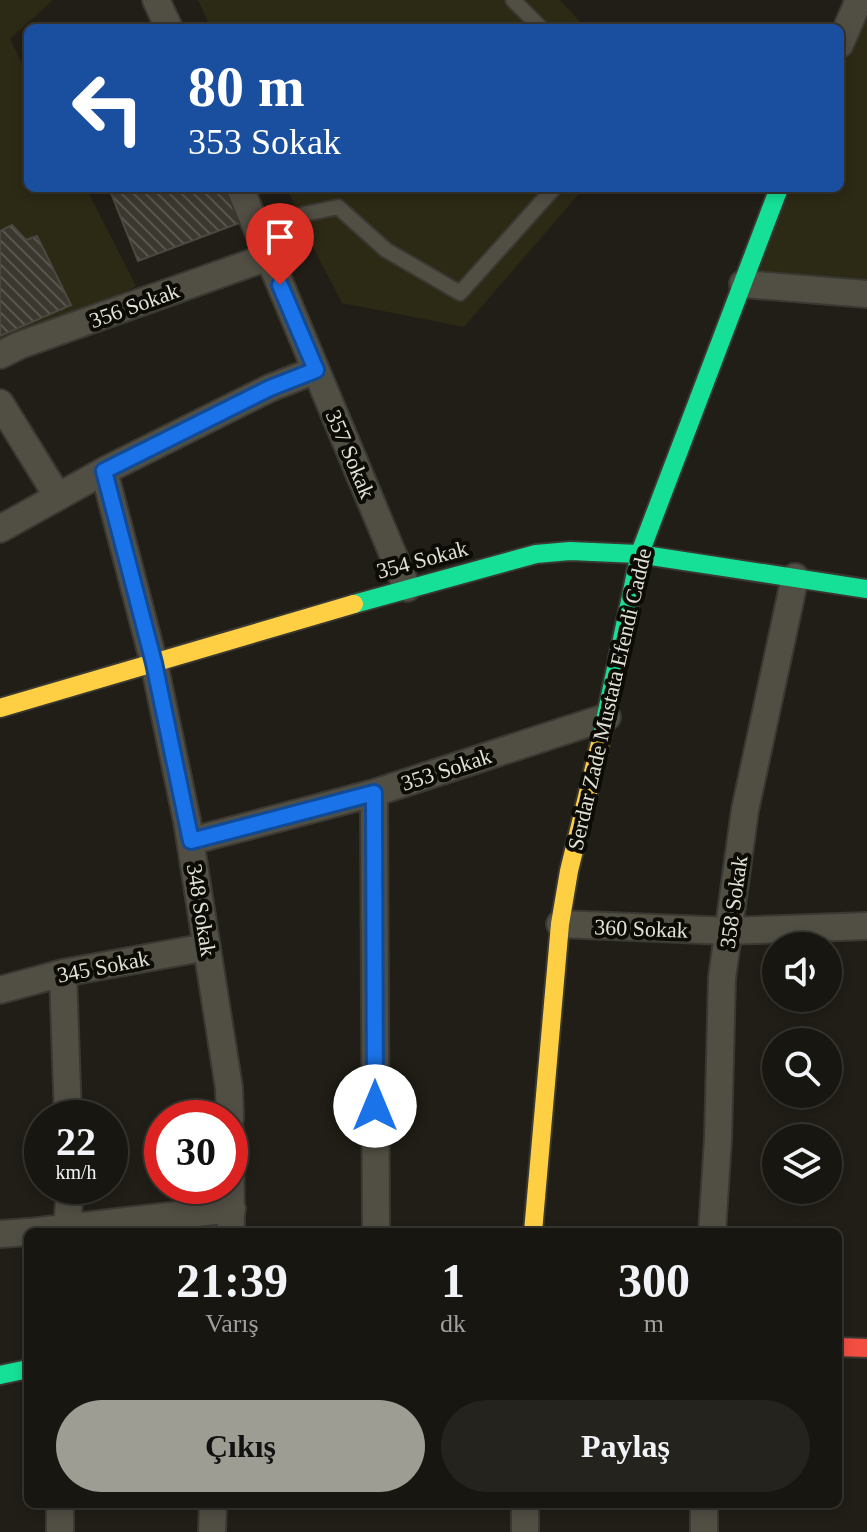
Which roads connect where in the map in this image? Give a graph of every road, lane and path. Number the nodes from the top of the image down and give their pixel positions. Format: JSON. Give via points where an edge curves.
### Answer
{"nodes":[{"id":1,"x":156,"y":0,"type":"edge"},
{"id":2,"x":513,"y":0,"type":"edge"},
{"id":3,"x":859,"y":0,"type":"edge"},
{"id":4,"x":167,"y":24,"type":"edge"},
{"id":5,"x":537,"y":24,"type":"edge"},
{"id":6,"x":844,"y":35,"type":"edge"},
{"id":7,"x":242,"y":192,"type":"edge"},
{"id":8,"x":550,"y":192,"type":"edge"},
{"id":9,"x":778,"y":192,"type":"edge"},
{"id":10,"x":257,"y":229,"type":"junction"},
{"id":11,"x":268,"y":257,"type":"junction"},
{"id":12,"x":743,"y":284,"type":"junction"},
{"id":13,"x":867,"y":294,"type":"edge"},
{"id":14,"x":0,"y":355,"type":"edge"},
{"id":15,"x":316,"y":370,"type":"junction"},
{"id":16,"x":0,"y":403,"type":"edge"},
{"id":17,"x":104,"y":471,"type":"junction"},
{"id":18,"x":58,"y":497,"type":"junction"},
{"id":19,"x":0,"y":529,"type":"edge"},
{"id":20,"x":640,"y":553,"type":"junction"},
{"id":21,"x":795,"y":577,"type":"junction"},
{"id":22,"x":407,"y":588,"type":"junction"},
{"id":23,"x":867,"y":589,"type":"edge"},
{"id":24,"x":154,"y":663,"type":"junction"},
{"id":25,"x":0,"y":708,"type":"edge"},
{"id":26,"x":607,"y":717,"type":"junction"},
{"id":27,"x":374,"y":793,"type":"junction"},
{"id":28,"x":191,"y":841,"type":"junction"},
{"id":29,"x":560,"y":924,"type":"junction"},
{"id":30,"x":867,"y":926,"type":"edge"},
{"id":31,"x":729,"y":931,"type":"junction"},
{"id":32,"x":207,"y":947,"type":"junction"},
{"id":33,"x":63,"y":973,"type":"junction"},
{"id":34,"x":0,"y":990,"type":"edge"},
{"id":35,"x":67,"y":1100,"type":"edge"},
{"id":36,"x":229,"y":1100,"type":"edge"},
{"id":37,"x":69,"y":1204,"type":"edge"},
{"id":38,"x":232,"y":1221,"type":"edge"},
{"id":39,"x":67,"y":1228,"type":"edge"},
{"id":40,"x":104,"y":1228,"type":"edge"},
{"id":41,"x":376,"y":1228,"type":"edge"},
{"id":42,"x":533,"y":1228,"type":"edge"},
{"id":43,"x":712,"y":1228,"type":"edge"},
{"id":44,"x":24,"y":1232,"type":"edge"},
{"id":45,"x":0,"y":1234,"type":"edge"},
{"id":46,"x":842,"y":1347,"type":"edge"},
{"id":47,"x":867,"y":1348,"type":"edge"},
{"id":48,"x":24,"y":1370,"type":"edge"},
{"id":49,"x":0,"y":1375,"type":"edge"},
{"id":50,"x":60,"y":1508,"type":"edge"},
{"id":51,"x":213,"y":1508,"type":"edge"},
{"id":52,"x":525,"y":1508,"type":"edge"},
{"id":53,"x":704,"y":1508,"type":"edge"},
{"id":54,"x":60,"y":1532,"type":"edge"},
{"id":55,"x":212,"y":1532,"type":"edge"},
{"id":56,"x":525,"y":1532,"type":"edge"},
{"id":57,"x":704,"y":1532,"type":"edge"}],
"edges":[{"from":1,"to":4,"type":"street"},
{"from":2,"to":5,"type":"lane"},
{"from":3,"to":6,"type":"street"},
{"from":7,"to":10,"type":"street","name":"357 Sokak"},
{"from":8,"to":10,"type":"lane","via":[[460,293],[386,250],[338,207]]},
{"from":9,"to":12,"type":"street","name":"Serdar Zade Mustata Efendi Cadde"},
{"from":10,"to":11,"type":"street","name":"357 Sokak"},
{"from":11,"to":14,"type":"street","name":"356 Sokak"},
{"from":11,"to":15,"type":"street","name":"357 Sokak"},
{"from":12,"to":13,"type":"street"},
{"from":12,"to":20,"type":"street","name":"Serdar Zade Mustata Efendi Cadde"},
{"from":15,"to":17,"type":"street"},
{"from":15,"to":22,"type":"street","name":"357 Sokak"},
{"from":16,"to":18,"type":"street"},
{"from":17,"to":18,"type":"street"},
{"from":17,"to":24,"type":"street","name":"348 Sokak"},
{"from":18,"to":19,"type":"street"},
{"from":20,"to":21,"type":"street","name":"354 Sokak"},
{"from":20,"to":22,"type":"street","name":"354 Sokak","via":[[536,554]]},
{"from":20,"to":26,"type":"street","name":"Serdar Zade Mustata Efendi Cadde"},
{"from":21,"to":23,"type":"street","name":"354 Sokak"},
{"from":21,"to":31,"type":"street","name":"358 Sokak","via":[[745,810]]},
{"from":22,"to":24,"type":"street","name":"354 Sokak"},
{"from":24,"to":25,"type":"street","name":"354 Sokak"},
{"from":24,"to":28,"type":"street","name":"348 Sokak"},
{"from":26,"to":27,"type":"street","name":"353 Sokak"},
{"from":26,"to":29,"type":"street","name":"Serdar Zade Mustata Efendi Cadde"},
{"from":27,"to":28,"type":"street","name":"353 Sokak"},
{"from":27,"to":41,"type":"street"},
{"from":28,"to":32,"type":"street","name":"348 Sokak"},
{"from":29,"to":31,"type":"street","name":"360 Sokak"},
{"from":29,"to":42,"type":"street","name":"Serdar Zade Mustata Efendi Cadde"},
{"from":30,"to":31,"type":"street","name":"360 Sokak"},
{"from":31,"to":43,"type":"street","name":"358 Sokak","via":[[722,978]]},
{"from":32,"to":33,"type":"street","name":"345 Sokak"},
{"from":32,"to":36,"type":"street","name":"348 Sokak"},
{"from":33,"to":34,"type":"street","name":"345 Sokak"},
{"from":33,"to":35,"type":"street"},
{"from":37,"to":39,"type":"street"},
{"from":38,"to":40,"type":"street"},
{"from":44,"to":45,"type":"street"},
{"from":46,"to":47,"type":"street"},
{"from":48,"to":49,"type":"street"},
{"from":50,"to":54,"type":"street"},
{"from":51,"to":55,"type":"street"},
{"from":52,"to":56,"type":"street"},
{"from":53,"to":57,"type":"street"}]}
